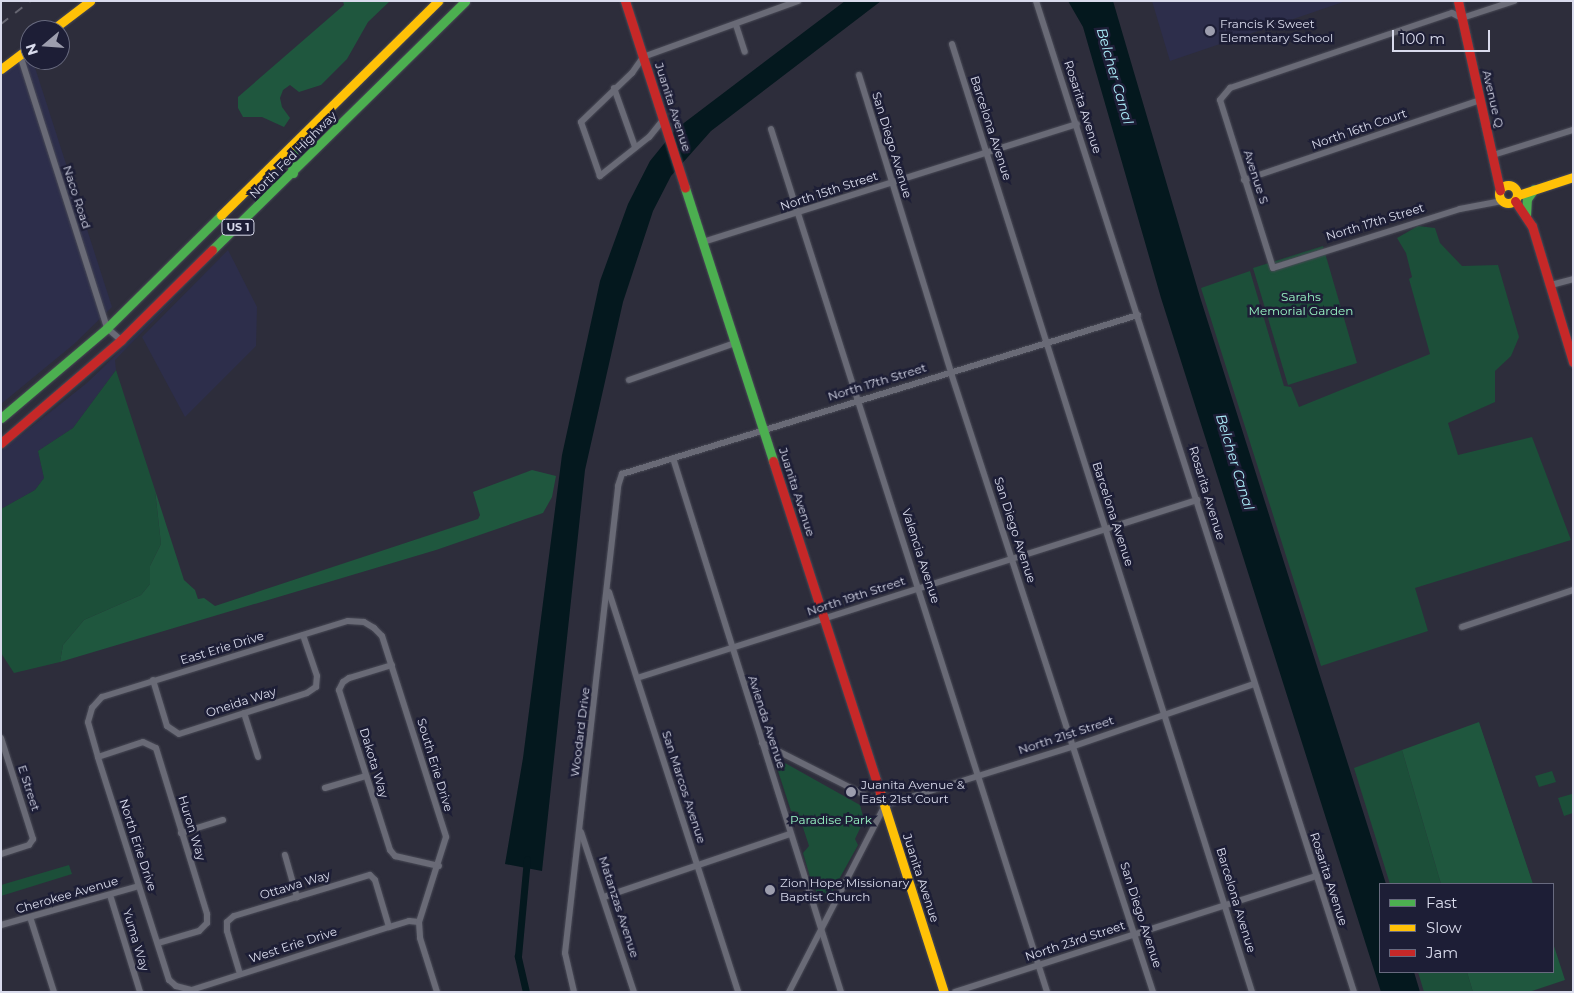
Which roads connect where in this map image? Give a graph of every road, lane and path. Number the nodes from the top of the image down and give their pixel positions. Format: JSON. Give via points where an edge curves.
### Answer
{"nodes":[{"id":1,"x":90,"y":1,"type":"edge"},
{"id":2,"x":438,"y":1,"type":"edge"},
{"id":3,"x":465,"y":1,"type":"edge"},
{"id":4,"x":626,"y":1,"type":"edge"},
{"id":5,"x":798,"y":1,"type":"edge"},
{"id":6,"x":1036,"y":1,"type":"edge"},
{"id":7,"x":1458,"y":1,"type":"edge"},
{"id":8,"x":1514,"y":1,"type":"edge"},
{"id":9,"x":1462,"y":18,"type":"junction"},
{"id":10,"x":65,"y":20,"type":"edge"},
{"id":11,"x":736,"y":25,"type":"junction"},
{"id":12,"x":952,"y":44,"type":"dead end"},
{"id":13,"x":746,"y":52,"type":"dead end"},
{"id":14,"x":20,"y":55,"type":"edge"},
{"id":15,"x":643,"y":57,"type":"junction"},
{"id":16,"x":1,"y":69,"type":"edge"},
{"id":17,"x":25,"y":70,"type":"edge"},
{"id":18,"x":859,"y":75,"type":"dead end"},
{"id":19,"x":614,"y":88,"type":"junction"},
{"id":20,"x":1481,"y":100,"type":"junction"},
{"id":21,"x":663,"y":120,"type":"junction"},
{"id":22,"x":1076,"y":124,"type":"junction"},
{"id":23,"x":771,"y":129,"type":"dead end"},
{"id":24,"x":1573,"y":130,"type":"edge"},
{"id":25,"x":300,"y":138,"type":"junction"},
{"id":26,"x":635,"y":147,"type":"junction"},
{"id":27,"x":988,"y":152,"type":"junction"},
{"id":28,"x":1493,"y":156,"type":"junction"},
{"id":29,"x":293,"y":174,"type":"junction"},
{"id":30,"x":1573,"y":176,"type":"edge"},
{"id":31,"x":1244,"y":180,"type":"junction"},
{"id":32,"x":893,"y":183,"type":"junction"},
{"id":33,"x":1534,"y":189,"type":"junction"},
{"id":34,"x":1508,"y":195,"type":"junction"},
{"id":35,"x":800,"y":212,"type":"junction"},
{"id":36,"x":1526,"y":216,"type":"junction"},
{"id":37,"x":703,"y":242,"type":"junction"},
{"id":38,"x":1273,"y":268,"type":"joint"},
{"id":39,"x":1573,"y":279,"type":"edge"},
{"id":40,"x":1551,"y":285,"type":"junction"},
{"id":41,"x":1138,"y":315,"type":"junction"},
{"id":42,"x":107,"y":328,"type":"junction"},
{"id":43,"x":121,"y":340,"type":"junction"},
{"id":44,"x":1046,"y":342,"type":"junction"},
{"id":45,"x":735,"y":343,"type":"junction"},
{"id":46,"x":1573,"y":362,"type":"edge"},
{"id":47,"x":951,"y":373,"type":"junction"},
{"id":48,"x":629,"y":380,"type":"dead end"},
{"id":49,"x":859,"y":400,"type":"junction"},
{"id":50,"x":1,"y":418,"type":"edge"},
{"id":51,"x":764,"y":428,"type":"junction"},
{"id":52,"x":1,"y":443,"type":"edge"},
{"id":53,"x":673,"y":458,"type":"junction"},
{"id":54,"x":622,"y":474,"type":"joint"},
{"id":55,"x":1197,"y":500,"type":"junction"},
{"id":56,"x":1106,"y":528,"type":"junction"},
{"id":57,"x":1014,"y":560,"type":"junction"},
{"id":58,"x":919,"y":587,"type":"junction"},
{"id":59,"x":608,"y":589,"type":"junction"},
{"id":60,"x":1573,"y":590,"type":"edge"},
{"id":61,"x":825,"y":618,"type":"junction"},
{"id":62,"x":364,"y":622,"type":"joint"},
{"id":63,"x":1462,"y":627,"type":"dead end"},
{"id":64,"x":303,"y":635,"type":"junction"},
{"id":65,"x":731,"y":647,"type":"junction"},
{"id":66,"x":392,"y":665,"type":"junction"},
{"id":67,"x":637,"y":678,"type":"junction"},
{"id":68,"x":154,"y":680,"type":"junction"},
{"id":69,"x":1254,"y":684,"type":"junction"},
{"id":70,"x":92,"y":708,"type":"joint"},
{"id":71,"x":244,"y":713,"type":"junction"},
{"id":72,"x":1165,"y":713,"type":"junction"},
{"id":73,"x":1,"y":738,"type":"edge"},
{"id":74,"x":762,"y":743,"type":"junction"},
{"id":75,"x":1074,"y":746,"type":"junction"},
{"id":76,"x":98,"y":757,"type":"junction"},
{"id":77,"x":258,"y":757,"type":"dead end"},
{"id":78,"x":366,"y":776,"type":"junction"},
{"id":79,"x":978,"y":776,"type":"junction"},
{"id":80,"x":325,"y":788,"type":"dead end"},
{"id":81,"x":885,"y":805,"type":"junction"},
{"id":82,"x":223,"y":820,"type":"dead end"},
{"id":83,"x":580,"y":831,"type":"junction"},
{"id":84,"x":182,"y":833,"type":"junction"},
{"id":85,"x":790,"y":834,"type":"junction"},
{"id":86,"x":1,"y":854,"type":"edge"},
{"id":87,"x":285,"y":856,"type":"dead end"},
{"id":88,"x":698,"y":864,"type":"junction"},
{"id":89,"x":439,"y":866,"type":"junction"},
{"id":90,"x":1317,"y":876,"type":"junction"},
{"id":91,"x":139,"y":886,"type":"junction"},
{"id":92,"x":110,"y":895,"type":"junction"},
{"id":93,"x":297,"y":897,"type":"junction"},
{"id":94,"x":604,"y":897,"type":"junction"},
{"id":95,"x":1226,"y":904,"type":"junction"},
{"id":96,"x":30,"y":916,"type":"junction"},
{"id":97,"x":419,"y":922,"type":"junction"},
{"id":98,"x":1,"y":925,"type":"edge"},
{"id":99,"x":389,"y":927,"type":"junction"},
{"id":100,"x":821,"y":929,"type":"junction"},
{"id":101,"x":1135,"y":933,"type":"junction"},
{"id":102,"x":158,"y":943,"type":"junction"},
{"id":103,"x":1039,"y":965,"type":"junction"},
{"id":104,"x":240,"y":974,"type":"junction"},
{"id":105,"x":176,"y":986,"type":"joint"},
{"id":106,"x":54,"y":992,"type":"edge"},
{"id":107,"x":140,"y":992,"type":"edge"},
{"id":108,"x":437,"y":992,"type":"edge"},
{"id":109,"x":574,"y":992,"type":"edge"},
{"id":110,"x":634,"y":992,"type":"edge"},
{"id":111,"x":738,"y":992,"type":"edge"},
{"id":112,"x":789,"y":992,"type":"edge"},
{"id":113,"x":841,"y":992,"type":"edge"},
{"id":114,"x":944,"y":992,"type":"edge"},
{"id":115,"x":955,"y":992,"type":"edge"},
{"id":116,"x":1048,"y":992,"type":"edge"},
{"id":117,"x":1153,"y":992,"type":"edge"},
{"id":118,"x":1252,"y":992,"type":"edge"},
{"id":119,"x":1354,"y":992,"type":"edge"}],
"edges":[{"from":1,"to":10,"type":"street"},
{"from":2,"to":25,"type":"street","name":"North Fed Highway","number":"US 1"},
{"from":3,"to":29,"type":"street","name":"North Fed Highway","number":"US 1"},
{"from":4,"to":15,"type":"street","name":"Juanita Avenue"},
{"from":5,"to":11,"type":"street"},
{"from":6,"to":22,"type":"street","name":"Rosarita Avenue"},
{"from":7,"to":9,"type":"street","name":"Avenue Q"},
{"from":8,"to":9,"type":"street"},
{"from":9,"to":20,"type":"street","name":"Avenue Q"},
{"from":9,"to":31,"type":"street","name":"Avenue S","via":[[1452,13],[1222,93],[1220,100]]},
{"from":11,"to":13,"type":"street"},
{"from":11,"to":15,"type":"street"},
{"from":12,"to":27,"type":"street","name":"Barcelona Avenue"},
{"from":14,"to":16,"type":"street"},
{"from":15,"to":19,"type":"street","via":[[632,74]]},
{"from":15,"to":21,"type":"street","name":"Juanita Avenue"},
{"from":17,"to":42,"type":"street","name":"Naco Road"},
{"from":18,"to":32,"type":"street","name":"San Diego Avenue"},
{"from":19,"to":26,"type":"street"},
{"from":19,"to":26,"type":"street","via":[[581,122],[600,176]]},
{"from":20,"to":28,"type":"street","name":"Avenue Q"},
{"from":20,"to":31,"type":"street","name":"North 16th Court"},
{"from":21,"to":26,"type":"street","via":[[649,137]]},
{"from":21,"to":37,"type":"street","name":"Juanita Avenue"},
{"from":22,"to":27,"type":"street","name":"North 15th Street"},
{"from":22,"to":41,"type":"street","name":"Rosarita Avenue"},
{"from":23,"to":35,"type":"street","name":"Valencia Avenue"},
{"from":24,"to":28,"type":"street"},
{"from":25,"to":29,"type":"street","via":[[290,158]]},
{"from":25,"to":42,"type":"street","name":"North Fed Highway","number":"US 1"},
{"from":27,"to":32,"type":"street","name":"North 15th Street"},
{"from":27,"to":44,"type":"street","name":"Barcelona Avenue"},
{"from":28,"to":34,"type":"street","name":"Avenue Q"},
{"from":29,"to":43,"type":"street","name":"North Fed Highway","number":"US 1"},
{"from":30,"to":33,"type":"street"},
{"from":31,"to":38,"type":"street","name":"Avenue S"},
{"from":32,"to":35,"type":"street","name":"North 15th Street"},
{"from":32,"to":47,"type":"street","name":"San Diego Avenue"},
{"from":33,"to":34,"type":"street"},
{"from":33,"to":36,"type":"street","via":[[1527,199]]},
{"from":34,"to":36,"type":"street","name":"Avenue Q"},
{"from":34,"to":38,"type":"street","name":"North 17th Street"},
{"from":35,"to":37,"type":"street","name":"North 15th Street"},
{"from":35,"to":49,"type":"street","name":"Valencia Avenue"},
{"from":36,"to":40,"type":"street","name":"Avenue Q"},
{"from":37,"to":45,"type":"street","name":"Juanita Avenue"},
{"from":39,"to":40,"type":"street"},
{"from":40,"to":46,"type":"street","name":"Avenue Q"},
{"from":41,"to":44,"type":"street","name":"North 17th Street"},
{"from":41,"to":55,"type":"street","name":"Rosarita Avenue"},
{"from":42,"to":43,"type":"street"},
{"from":42,"to":50,"type":"street","name":"North Fed Highway","number":"US 1"},
{"from":43,"to":52,"type":"street","name":"North Fed Highway","number":"US 1"},
{"from":44,"to":47,"type":"street","name":"North 17th Street"},
{"from":44,"to":56,"type":"street","name":"Barcelona Avenue"},
{"from":45,"to":48,"type":"street"},
{"from":45,"to":51,"type":"street","name":"Juanita Avenue"},
{"from":47,"to":49,"type":"street","name":"North 17th Street"},
{"from":47,"to":57,"type":"street","name":"San Diego Avenue"},
{"from":49,"to":51,"type":"street","name":"North 17th Street"},
{"from":49,"to":58,"type":"street","name":"Valencia Avenue"},
{"from":51,"to":53,"type":"street","name":"North 17th Street"},
{"from":51,"to":61,"type":"street","name":"Juanita Avenue"},
{"from":53,"to":54,"type":"street","name":"North 17th Street"},
{"from":53,"to":65,"type":"street","name":"Avienda Avenue"},
{"from":54,"to":59,"type":"street","name":"Woodard Drive"},
{"from":55,"to":56,"type":"street","name":"North 19th Street"},
{"from":55,"to":69,"type":"street","name":"Rosarita Avenue"},
{"from":56,"to":57,"type":"street","name":"North 19th Street"},
{"from":56,"to":72,"type":"street","name":"Barcelona Avenue"},
{"from":57,"to":58,"type":"street","name":"North 19th Street"},
{"from":57,"to":75,"type":"street","name":"San Diego Avenue"},
{"from":58,"to":61,"type":"street","name":"North 19th Street"},
{"from":58,"to":79,"type":"street","name":"Valencia Avenue"},
{"from":59,"to":67,"type":"street","name":"San Marcos Avenue"},
{"from":59,"to":83,"type":"street","name":"Woodard Drive"},
{"from":60,"to":63,"type":"street"},
{"from":61,"to":65,"type":"street","name":"North 19th Street"},
{"from":61,"to":81,"type":"street","name":"Juanita Avenue"},
{"from":62,"to":64,"type":"street","name":"East Erie Drive","via":[[348,620]]},
{"from":62,"to":66,"type":"street","name":"South Erie Drive","via":[[382,636]]},
{"from":64,"to":68,"type":"street","name":"East Erie Drive"},
{"from":64,"to":71,"type":"street","name":"Oneida Way","via":[[317,676],[316,687],[307,693]]},
{"from":65,"to":67,"type":"street","name":"North 19th Street"},
{"from":65,"to":74,"type":"street","name":"Avienda Avenue"},
{"from":66,"to":78,"type":"street","name":"Dakota Way","via":[[349,678],[340,690]]},
{"from":66,"to":89,"type":"street","name":"South Erie Drive","via":[[446,837]]},
{"from":67,"to":88,"type":"street","name":"San Marcos Avenue"},
{"from":68,"to":70,"type":"street","name":"East Erie Drive","via":[[102,698]]},
{"from":68,"to":71,"type":"street","name":"Oneida Way","via":[[167,726],[172,732],[179,734]]},
{"from":69,"to":72,"type":"street","name":"North 21st Street"},
{"from":69,"to":90,"type":"street","name":"Rosarita Avenue"},
{"from":70,"to":76,"type":"street","name":"North Erie Drive","via":[[88,722]]},
{"from":71,"to":77,"type":"street"},
{"from":72,"to":75,"type":"street","name":"North 21st Street"},
{"from":72,"to":95,"type":"street","name":"Barcelona Avenue"},
{"from":73,"to":86,"type":"street","name":"E Street","via":[[32,835],[29,845]]},
{"from":74,"to":81,"type":"street"},
{"from":74,"to":85,"type":"street","name":"Avienda Avenue"},
{"from":75,"to":79,"type":"street","name":"North 21st Street"},
{"from":75,"to":101,"type":"street","name":"San Diego Avenue"},
{"from":76,"to":84,"type":"street","name":"Huron Way","via":[[143,742],[156,748]]},
{"from":76,"to":91,"type":"street","name":"North Erie Drive"},
{"from":78,"to":80,"type":"street"},
{"from":78,"to":89,"type":"street","name":"Dakota Way","via":[[390,850],[395,856]]},
{"from":79,"to":81,"type":"street","name":"North 21st Street"},
{"from":79,"to":103,"type":"street","name":"Valencia Avenue"},
{"from":81,"to":100,"type":"street"},
{"from":81,"to":114,"type":"street","name":"Juanita Avenue"},
{"from":82,"to":84,"type":"street"},
{"from":83,"to":94,"type":"street","name":"Matanzas Avenue"},
{"from":83,"to":109,"type":"street","name":"Woodard Drive","via":[[565,953]]},
{"from":84,"to":102,"type":"street","name":"Huron Way","via":[[207,914],[207,924],[199,931]]},
{"from":85,"to":88,"type":"street"},
{"from":85,"to":100,"type":"street","name":"Avienda Avenue"},
{"from":87,"to":93,"type":"street"},
{"from":88,"to":94,"type":"street"},
{"from":88,"to":111,"type":"street","name":"San Marcos Avenue"},
{"from":89,"to":97,"type":"street","name":"South Erie Drive"},
{"from":90,"to":95,"type":"street","name":"North 23rd Street"},
{"from":90,"to":119,"type":"street","name":"Rosarita Avenue"},
{"from":91,"to":92,"type":"street","name":"Cherokee Avenue"},
{"from":91,"to":102,"type":"street","name":"North Erie Drive"},
{"from":92,"to":96,"type":"street","name":"Cherokee Avenue"},
{"from":92,"to":107,"type":"street","name":"Yuma Way"},
{"from":93,"to":99,"type":"street","name":"Ottawa Way","via":[[370,875],[375,880]]},
{"from":93,"to":104,"type":"street","name":"Ottawa Way","via":[[234,916],[226,922]]},
{"from":94,"to":110,"type":"street","name":"Matanzas Avenue"},
{"from":95,"to":101,"type":"street","name":"North 23rd Street"},
{"from":95,"to":118,"type":"street","name":"Barcelona Avenue"},
{"from":96,"to":98,"type":"street","name":"Cherokee Avenue"},
{"from":96,"to":106,"type":"street"},
{"from":97,"to":99,"type":"street","name":"West Erie Drive","via":[[409,921]]},
{"from":97,"to":108,"type":"street","via":[[420,938]]},
{"from":99,"to":104,"type":"street","name":"West Erie Drive"},
{"from":100,"to":112,"type":"street"},
{"from":100,"to":113,"type":"street","name":"Avienda Avenue"},
{"from":101,"to":103,"type":"street","name":"North 23rd Street"},
{"from":101,"to":117,"type":"street","name":"San Diego Avenue"},
{"from":102,"to":105,"type":"street","name":"North Erie Drive","via":[[169,980]]},
{"from":103,"to":115,"type":"street","name":"North 23rd Street"},
{"from":103,"to":116,"type":"street","name":"Valencia Avenue"},
{"from":104,"to":105,"type":"street","name":"West Erie Drive","via":[[191,990]]}]}
